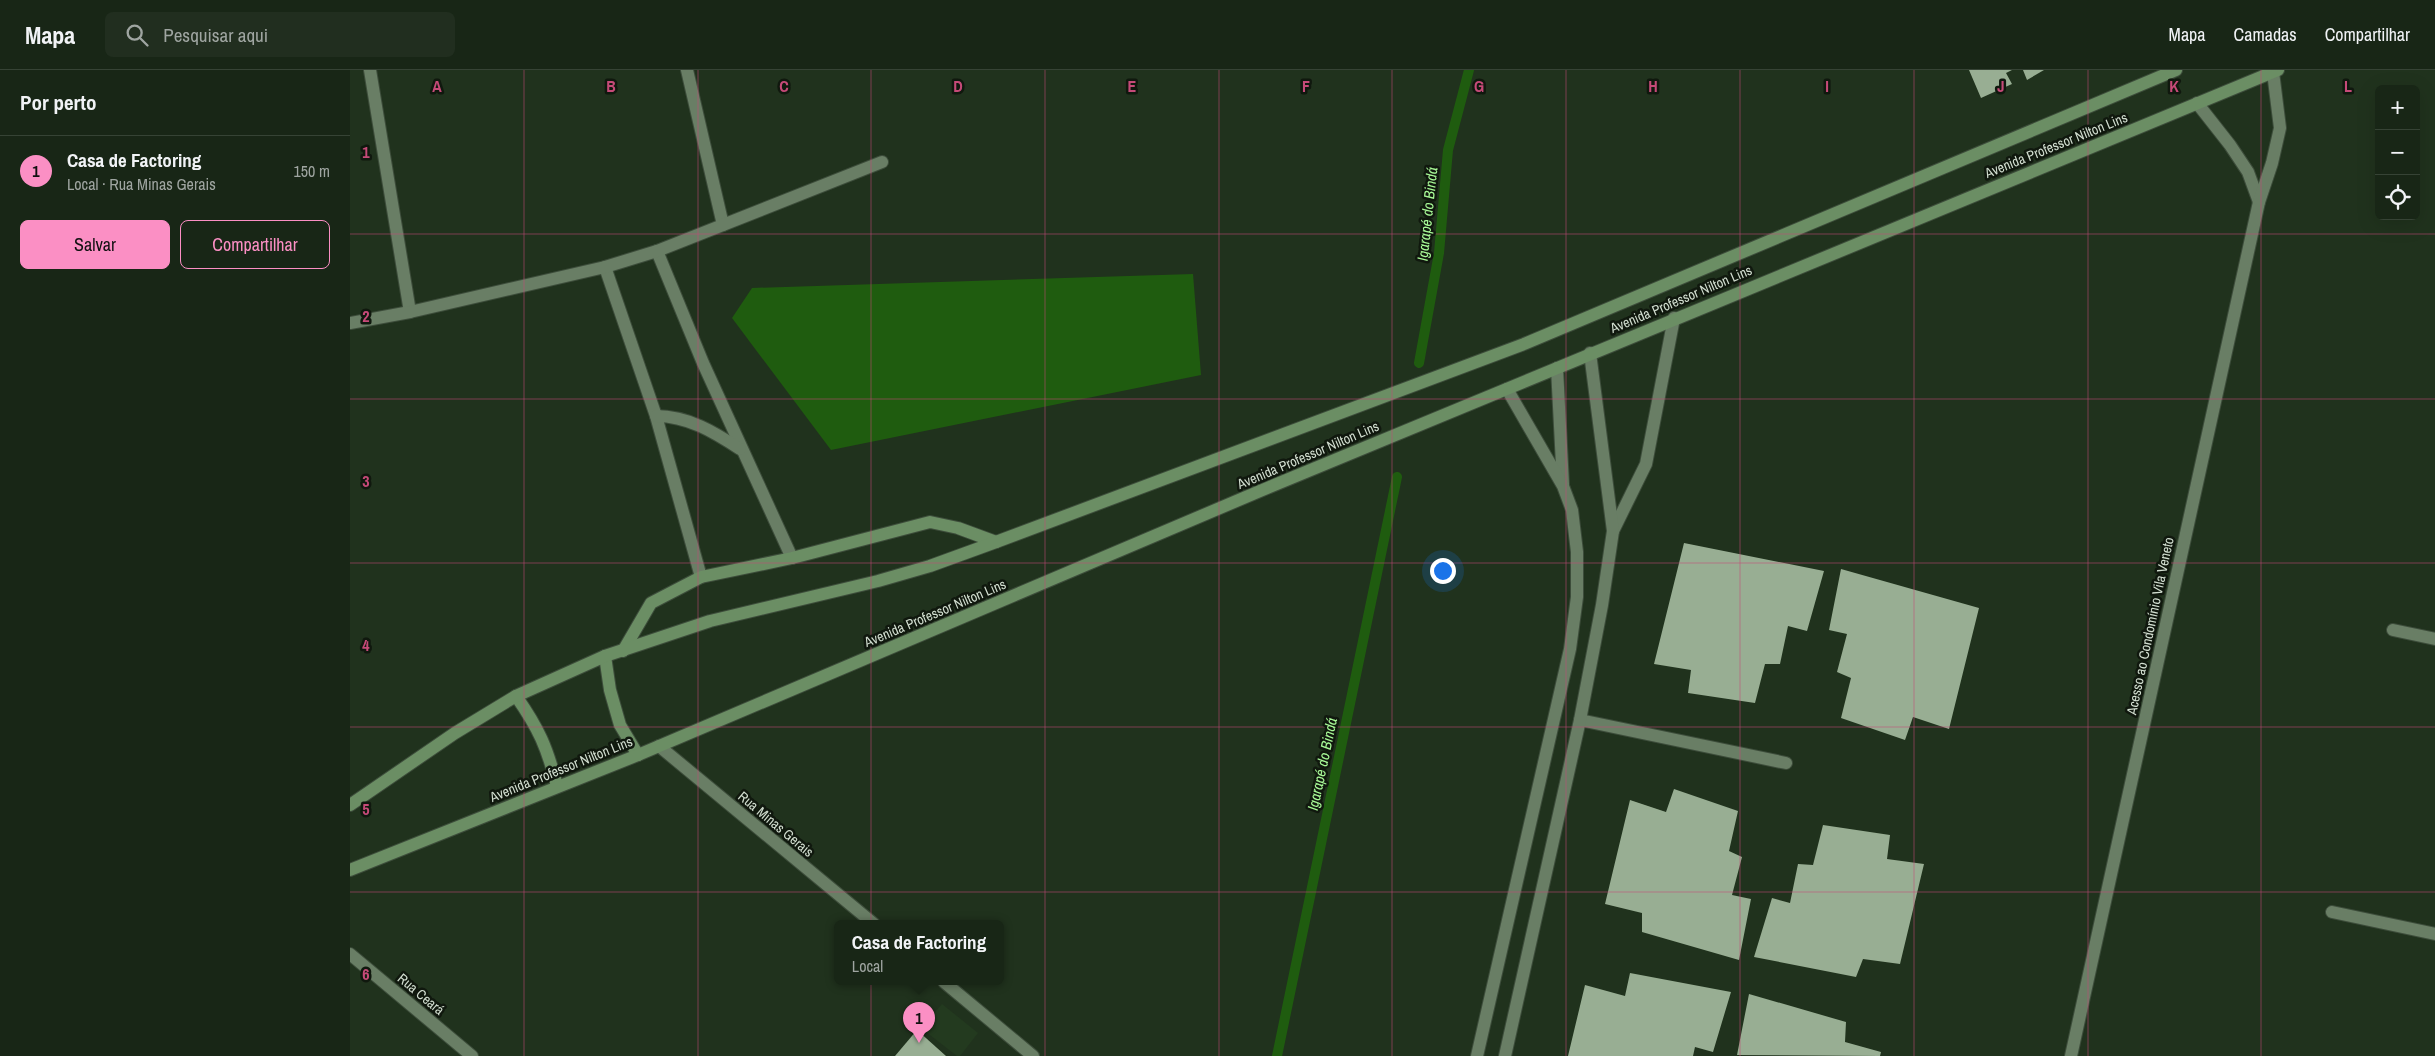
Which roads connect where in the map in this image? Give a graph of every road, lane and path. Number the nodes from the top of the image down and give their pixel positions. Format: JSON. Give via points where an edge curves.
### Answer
{"nodes":[{"id":1,"x":370,"y":70,"type":"edge"},
{"id":2,"x":687,"y":70,"type":"edge"},
{"id":3,"x":2176,"y":70,"type":"edge"},
{"id":4,"x":2276,"y":71,"type":"edge"},
{"id":5,"x":2197,"y":103,"type":"junction"},
{"id":6,"x":882,"y":162,"type":"dead end"},
{"id":7,"x":2259,"y":202,"type":"junction"},
{"id":8,"x":723,"y":225,"type":"junction"},
{"id":9,"x":657,"y":251,"type":"junction"},
{"id":10,"x":605,"y":267,"type":"junction"},
{"id":11,"x":410,"y":312,"type":"junction"},
{"id":12,"x":1674,"y":318,"type":"junction"},
{"id":13,"x":350,"y":323,"type":"edge"},
{"id":14,"x":1590,"y":353,"type":"junction"},
{"id":15,"x":1557,"y":368,"type":"junction"},
{"id":16,"x":1507,"y":389,"type":"junction"},
{"id":17,"x":656,"y":416,"type":"junction"},
{"id":18,"x":740,"y":448,"type":"junction"},
{"id":19,"x":1563,"y":486,"type":"junction"},
{"id":20,"x":1613,"y":531,"type":"junction"},
{"id":21,"x":996,"y":542,"type":"junction"},
{"id":22,"x":792,"y":558,"type":"junction"},
{"id":23,"x":701,"y":577,"type":"junction"},
{"id":24,"x":2393,"y":630,"type":"dead end"},
{"id":25,"x":2435,"y":639,"type":"edge"},
{"id":26,"x":622,"y":650,"type":"junction"},
{"id":27,"x":605,"y":656,"type":"junction"},
{"id":28,"x":516,"y":696,"type":"junction"},
{"id":29,"x":1580,"y":720,"type":"junction"},
{"id":30,"x":659,"y":746,"type":"junction"},
{"id":31,"x":638,"y":755,"type":"junction"},
{"id":32,"x":1786,"y":764,"type":"dead end"},
{"id":33,"x":557,"y":786,"type":"junction"},
{"id":34,"x":350,"y":805,"type":"edge"},
{"id":35,"x":350,"y":870,"type":"edge"},
{"id":36,"x":2332,"y":912,"type":"dead end"},
{"id":37,"x":869,"y":920,"type":"edge"},
{"id":38,"x":2435,"y":934,"type":"edge"},
{"id":39,"x":350,"y":954,"type":"edge"},
{"id":40,"x":948,"y":985,"type":"edge"},
{"id":41,"x":472,"y":1056,"type":"edge"},
{"id":42,"x":1033,"y":1056,"type":"edge"},
{"id":43,"x":1477,"y":1056,"type":"edge"},
{"id":44,"x":1505,"y":1056,"type":"edge"},
{"id":45,"x":2071,"y":1056,"type":"edge"}],
"edges":[{"from":1,"to":11,"type":"street"},
{"from":2,"to":8,"type":"street"},
{"from":3,"to":21,"type":"main road","name":"Avenida Professor Nilton Lins","via":[[1524,344]]},
{"from":4,"to":5,"type":"main road","name":"Avenida Professor Nilton Lins"},
{"from":4,"to":7,"type":"street","name":"Acesso ao Condomínio Vila Veneto","via":[[2280,128]]},
{"from":5,"to":7,"type":"street","via":[[2248,172]]},
{"from":5,"to":12,"type":"main road","name":"Avenida Professor Nilton Lins"},
{"from":6,"to":8,"type":"street"},
{"from":7,"to":45,"type":"street","name":"Acesso ao Condomínio Vila Veneto"},
{"from":8,"to":9,"type":"street"},
{"from":9,"to":10,"type":"street"},
{"from":9,"to":18,"type":"street"},
{"from":10,"to":11,"type":"street"},
{"from":10,"to":17,"type":"street"},
{"from":11,"to":13,"type":"street"},
{"from":12,"to":14,"type":"main road","name":"Avenida Professor Nilton Lins"},
{"from":12,"to":20,"type":"street","via":[[1646,464]]},
{"from":14,"to":15,"type":"main road","name":"Avenida Professor Nilton Lins"},
{"from":14,"to":20,"type":"street"},
{"from":15,"to":16,"type":"main road","name":"Avenida Professor Nilton Lins"},
{"from":15,"to":19,"type":"street"},
{"from":16,"to":19,"type":"street"},
{"from":16,"to":30,"type":"main road","name":"Avenida Professor Nilton Lins"},
{"from":17,"to":18,"type":"street","via":[[672,416],[691,422],[712,430]]},
{"from":17,"to":23,"type":"street"},
{"from":18,"to":22,"type":"street"},
{"from":19,"to":43,"type":"street","via":[[1572,510],[1577,552],[1577,597],[1570,650]]},
{"from":20,"to":29,"type":"street"},
{"from":21,"to":22,"type":"main road","via":[[930,522]]},
{"from":21,"to":26,"type":"main road","name":"Avenida Professor Nilton Lins","via":[[921,569],[710,621]]},
{"from":22,"to":23,"type":"main road"},
{"from":23,"to":26,"type":"main road","via":[[651,603]]},
{"from":24,"to":25,"type":"street"},
{"from":26,"to":27,"type":"main road","name":"Avenida Professor Nilton Lins"},
{"from":27,"to":28,"type":"main road","name":"Avenida Professor Nilton Lins"},
{"from":27,"to":31,"type":"main road","via":[[620,726]]},
{"from":28,"to":33,"type":"main road","via":[[536,724]]},
{"from":28,"to":34,"type":"main road","name":"Avenida Professor Nilton Lins","via":[[455,733]]},
{"from":29,"to":32,"type":"street"},
{"from":29,"to":44,"type":"street"},
{"from":30,"to":31,"type":"main road","name":"Avenida Professor Nilton Lins"},
{"from":30,"to":37,"type":"street","name":"Rua Minas Gerais"},
{"from":31,"to":33,"type":"main road","name":"Avenida Professor Nilton Lins"},
{"from":33,"to":35,"type":"main road","name":"Avenida Professor Nilton Lins"},
{"from":36,"to":38,"type":"street"},
{"from":39,"to":41,"type":"street","name":"Rua Ceará"},
{"from":40,"to":42,"type":"street"}]}
